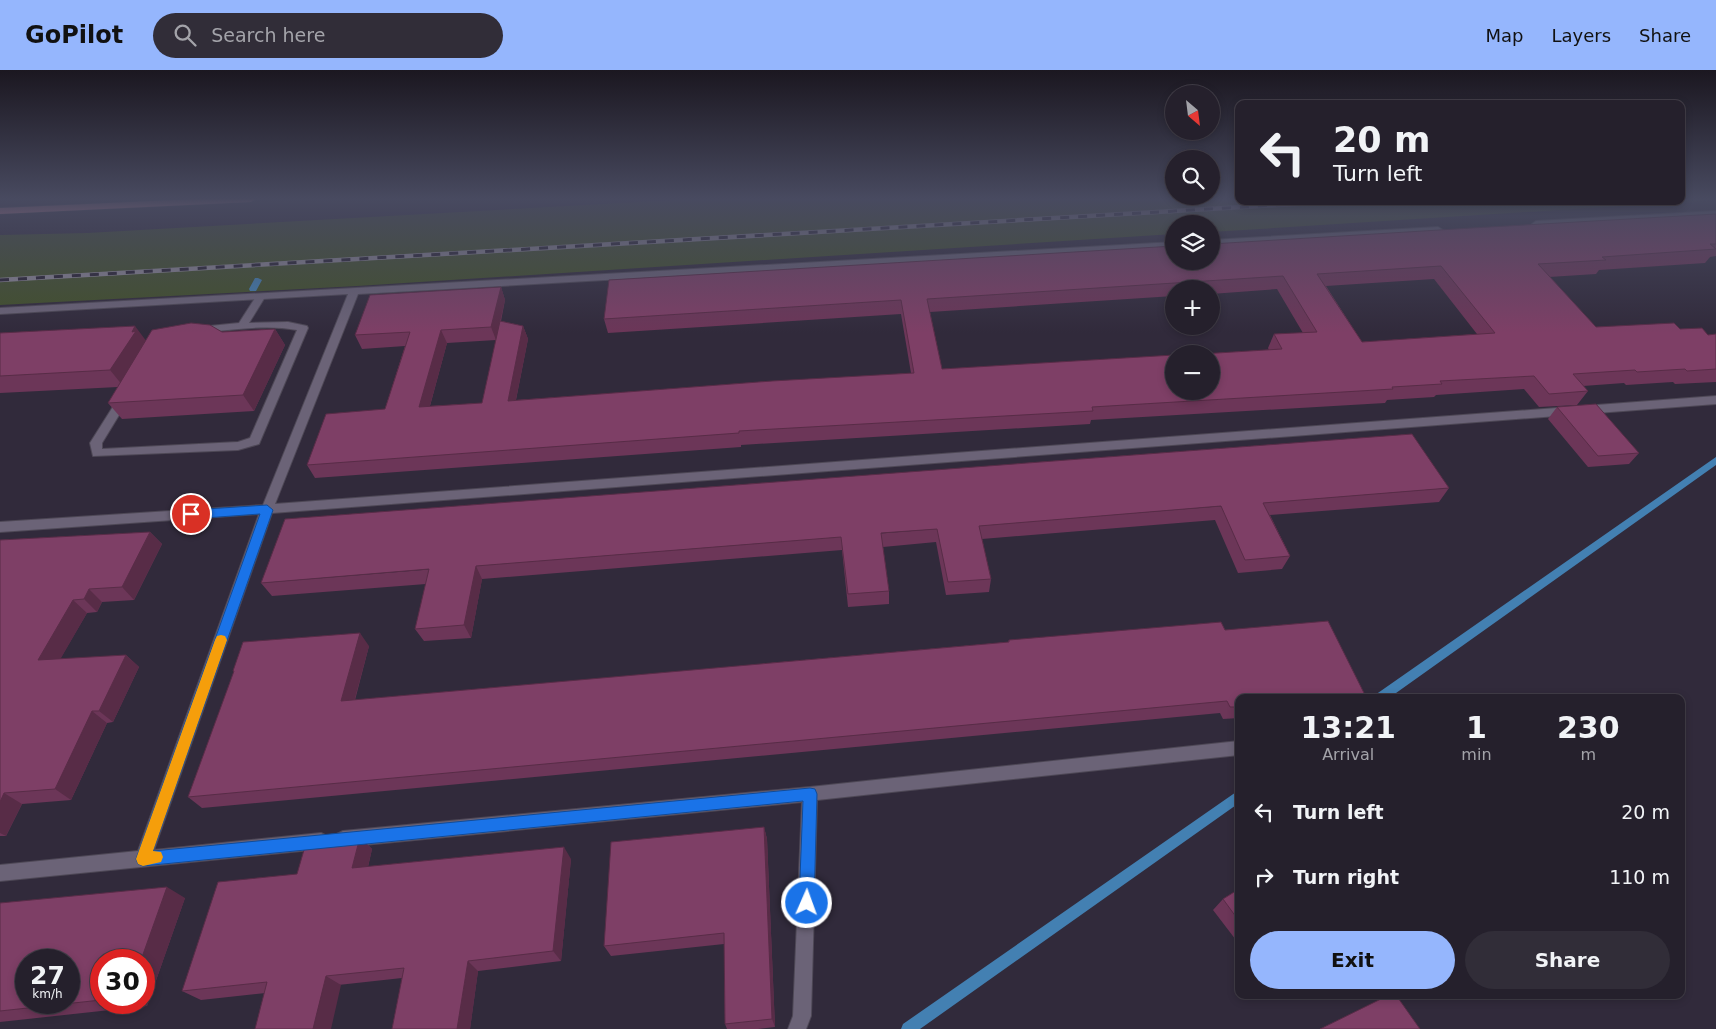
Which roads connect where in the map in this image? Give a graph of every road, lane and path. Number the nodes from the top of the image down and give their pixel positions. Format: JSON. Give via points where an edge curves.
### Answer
{"nodes":[{"id":1,"x":1165,"y":246,"type":"edge"},
{"id":2,"x":354,"y":292,"type":"junction"},
{"id":3,"x":260,"y":297,"type":"junction"},
{"id":4,"x":0,"y":311,"type":"edge"},
{"id":5,"x":242,"y":326,"type":"junction"},
{"id":6,"x":189,"y":331,"type":"edge"},
{"id":7,"x":132,"y":385,"type":"edge"},
{"id":8,"x":1716,"y":400,"type":"edge"},
{"id":9,"x":267,"y":510,"type":"junction"},
{"id":10,"x":0,"y":527,"type":"edge"},
{"id":11,"x":1235,"y":748,"type":"edge"},
{"id":12,"x":810,"y":794,"type":"junction"},
{"id":13,"x":143,"y":859,"type":"junction"},
{"id":14,"x":0,"y":873,"type":"edge"},
{"id":15,"x":797,"y":1029,"type":"edge"}],
"edges":[{"from":1,"to":2,"type":"street"},
{"from":2,"to":3,"type":"street"},
{"from":2,"to":9,"type":"street"},
{"from":3,"to":4,"type":"street"},
{"from":3,"to":5,"type":"street"},
{"from":5,"to":6,"type":"street"},
{"from":5,"to":7,"type":"street","via":[[288,325],[303,328],[255,441],[238,446],[97,452],[96,443]]},
{"from":8,"to":9,"type":"street"},
{"from":9,"to":10,"type":"street"},
{"from":9,"to":13,"type":"street"},
{"from":11,"to":12,"type":"street"},
{"from":12,"to":13,"type":"street"},
{"from":12,"to":15,"type":"street","via":[[802,1016]]},
{"from":13,"to":14,"type":"street"}]}
